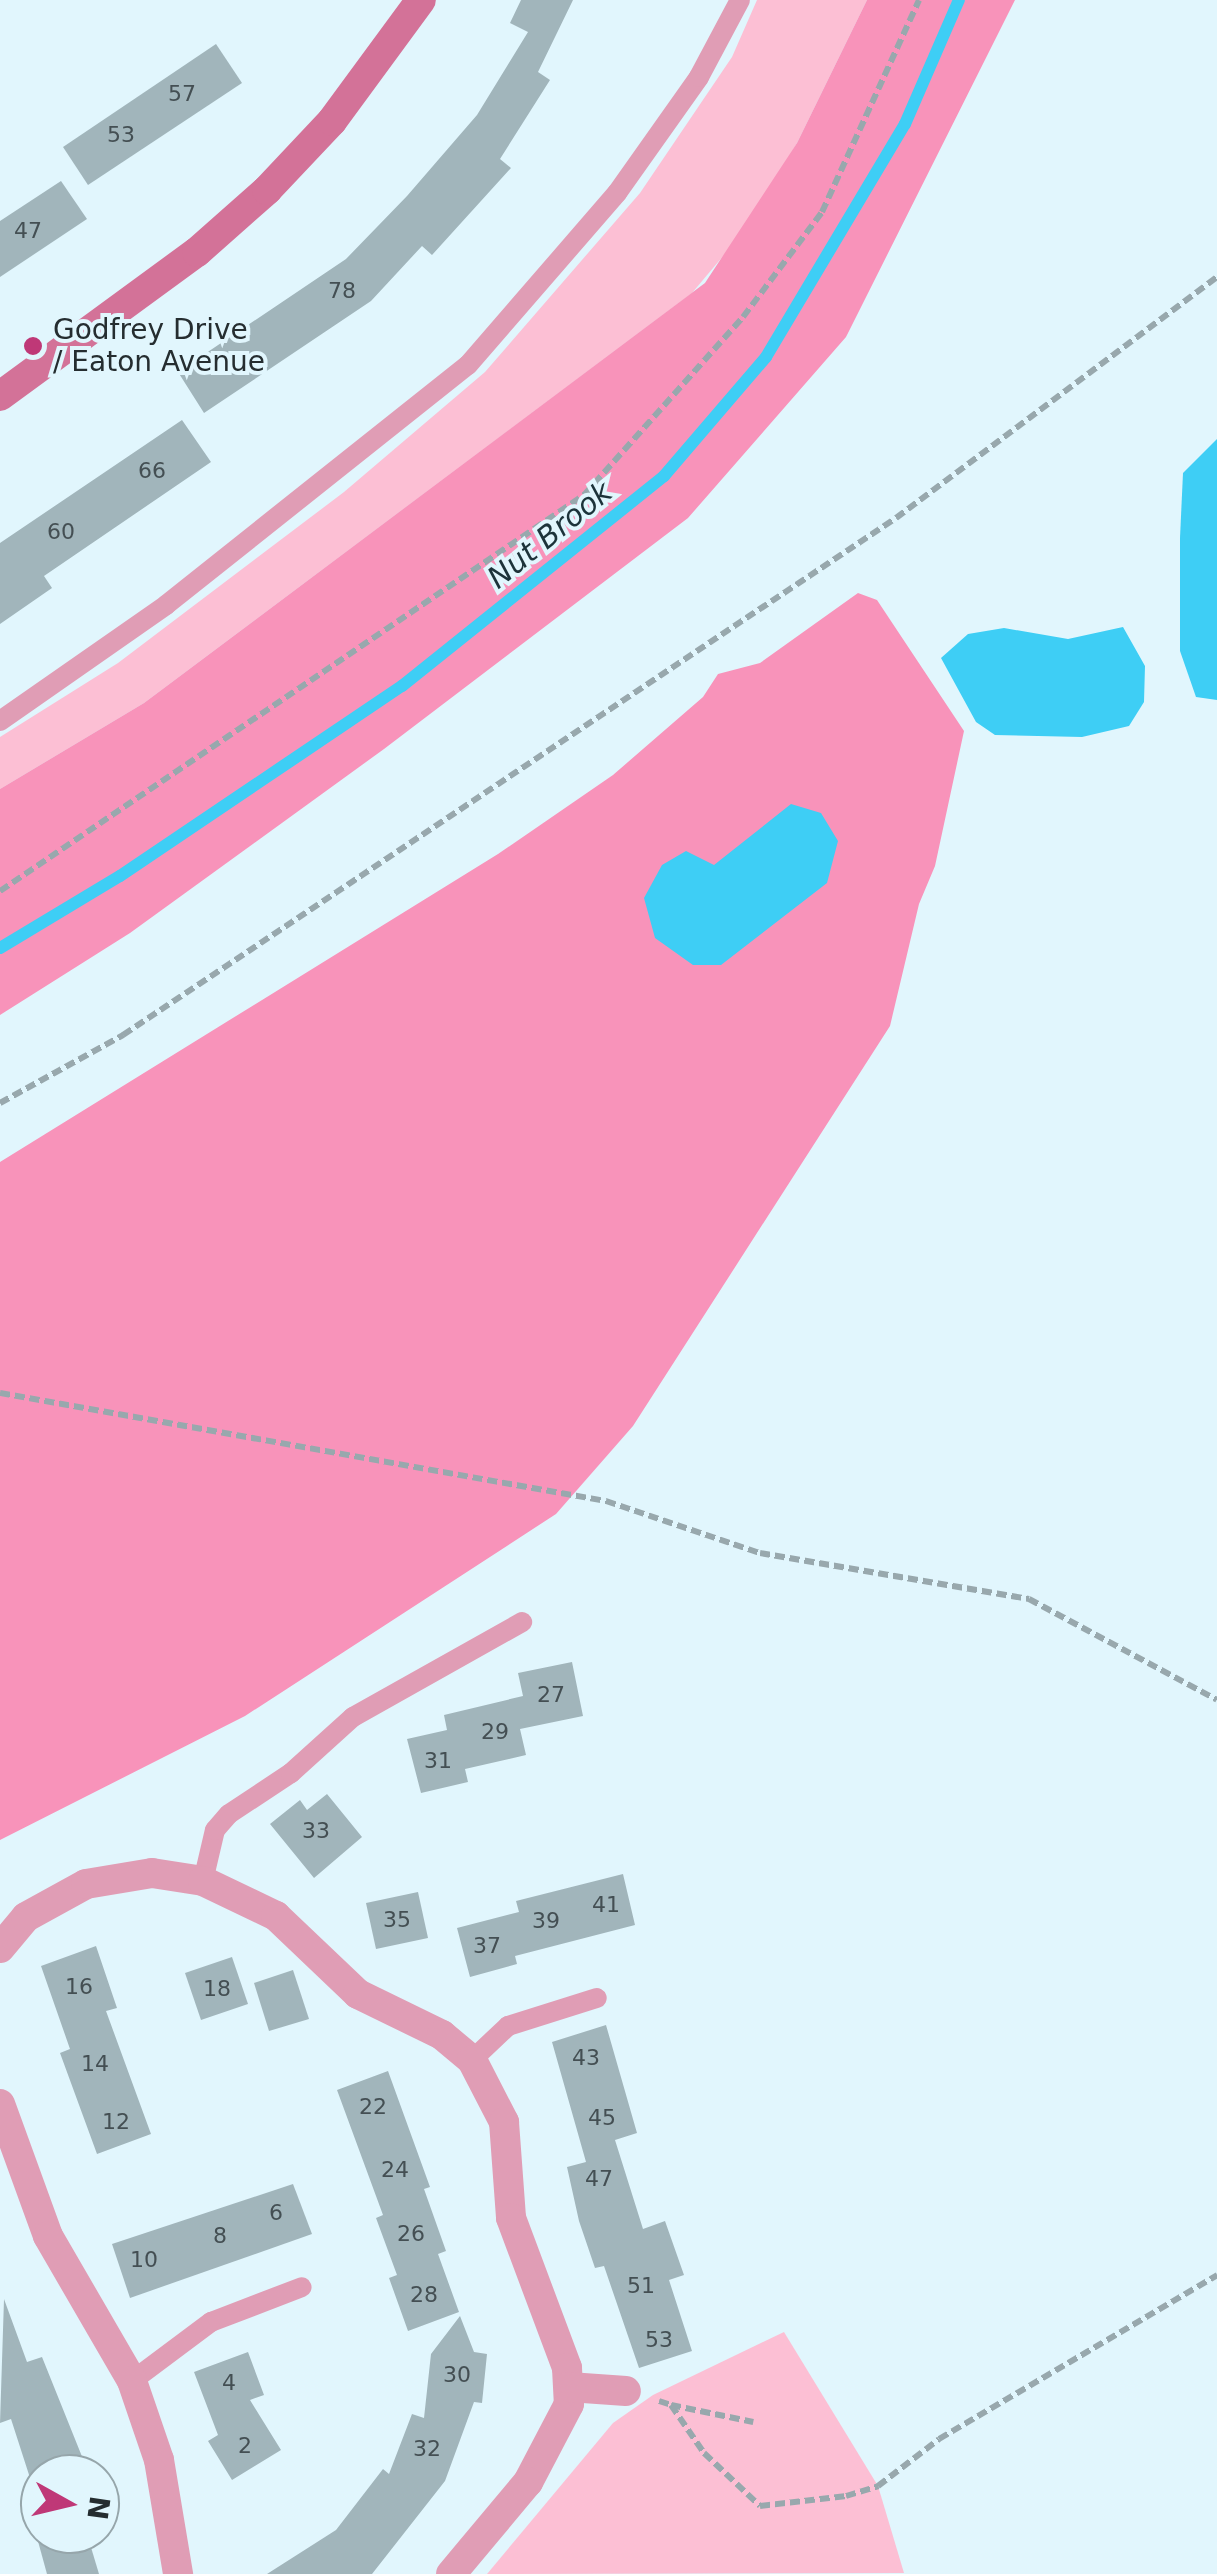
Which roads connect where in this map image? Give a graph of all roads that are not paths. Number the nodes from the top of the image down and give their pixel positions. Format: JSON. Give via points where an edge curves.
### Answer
{"nodes":[{"id":1,"x":421,"y":0,"type":"edge"},
{"id":2,"x":740,"y":0,"type":"edge"},
{"id":3,"x":0,"y":396,"type":"edge"},
{"id":4,"x":0,"y":721,"type":"edge"},
{"id":5,"x":522,"y":1622,"type":"dead end"},
{"id":6,"x":203,"y":1881,"type":"junction"},
{"id":7,"x":0,"y":1948,"type":"edge"},
{"id":8,"x":598,"y":1998,"type":"dead end"},
{"id":9,"x":472,"y":2060,"type":"junction"},
{"id":10,"x":0,"y":2104,"type":"edge"},
{"id":11,"x":302,"y":2286,"type":"dead end"},
{"id":12,"x":132,"y":2381,"type":"junction"},
{"id":13,"x":569,"y":2387,"type":"junction"},
{"id":14,"x":633,"y":2393,"type":"road end"},
{"id":15,"x":178,"y":2574,"type":"edge"},
{"id":16,"x":451,"y":2574,"type":"edge"}],
"edges":[{"from":1,"to":3,"type":"street","via":[[345,106],[267,190],[197,252]]},
{"from":2,"to":4,"type":"lane","via":[[699,77],[617,193],[468,366],[109,648]]},
{"from":5,"to":6,"type":"lane","via":[[353,1717],[291,1773],[229,1814],[215,1830]]},
{"from":6,"to":7,"type":"street","via":[[152,1873],[86,1884],[26,1917]]},
{"from":6,"to":9,"type":"street","via":[[276,1916],[358,1994],[442,2034]]},
{"from":8,"to":9,"type":"lane","via":[[508,2026]]},
{"from":9,"to":13,"type":"street","via":[[504,2122],[511,2218]]},
{"from":10,"to":12,"type":"street","via":[[48,2236]]},
{"from":11,"to":12,"type":"lane","via":[[212,2322]]},
{"from":12,"to":15,"type":"street","via":[[159,2460]]},
{"from":13,"to":14,"type":"street"},
{"from":13,"to":16,"type":"street","via":[[552,2445]]}]}
